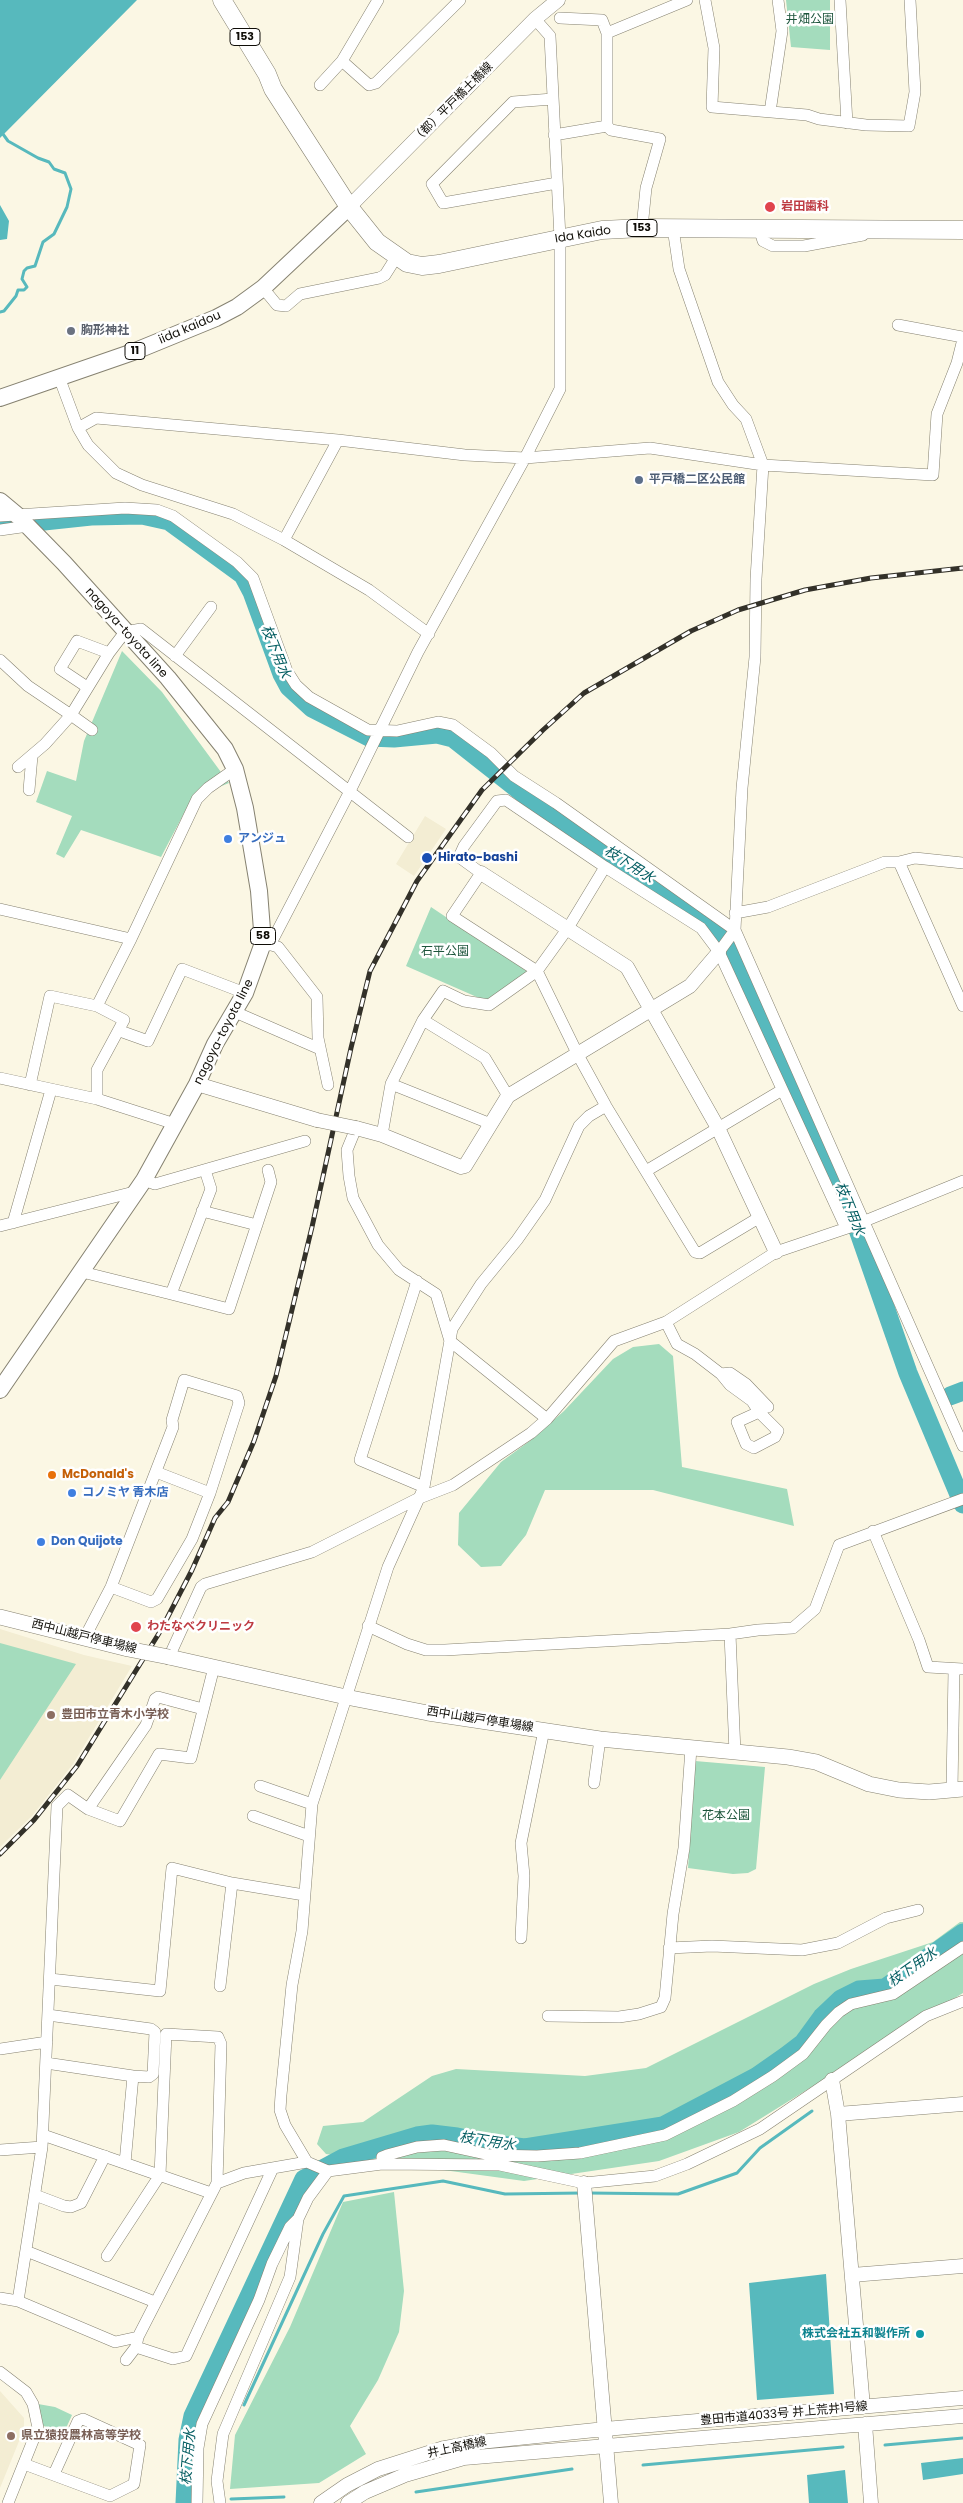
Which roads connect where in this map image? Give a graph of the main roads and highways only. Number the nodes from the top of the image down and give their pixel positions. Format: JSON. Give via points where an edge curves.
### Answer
{"nodes":[{"id":1,"x":222,"y":0,"type":"edge"},
{"id":2,"x":349,"y":207,"type":"junction"},
{"id":3,"x":963,"y":230,"type":"edge"},
{"id":4,"x":0,"y":398,"type":"edge"},
{"id":5,"x":0,"y":501,"type":"edge"},
{"id":6,"x":0,"y":1390,"type":"edge"},
{"id":7,"x":0,"y":1617,"type":"edge"},
{"id":8,"x":957,"y":1789,"type":"edge"}],
"edges":[{"from":1,"to":2,"type":"highway","number":"153","via":[[273,89]]},
{"from":2,"to":3,"type":"highway","name":"Ida Kaido","number":"153","via":[[378,242],[397,256],[407,263],[430,265],[602,230]]},
{"from":2,"to":4,"type":"main road","name":"iida kaidou","number":"11","via":[[263,288],[237,307],[201,326]]},
{"from":5,"to":6,"type":"main road","name":"nagoya-toyota line","number":"58","via":[[23,521],[125,632],[225,749],[235,769],[254,856],[266,944],[245,993],[215,1044],[198,1084],[139,1186]]},
{"from":7,"to":8,"type":"main road","name":"西中山越戸停車場線","bridge":true,"via":[[346,1697],[600,1739],[760,1753],[816,1762],[869,1784],[891,1788],[929,1792]]}]}
